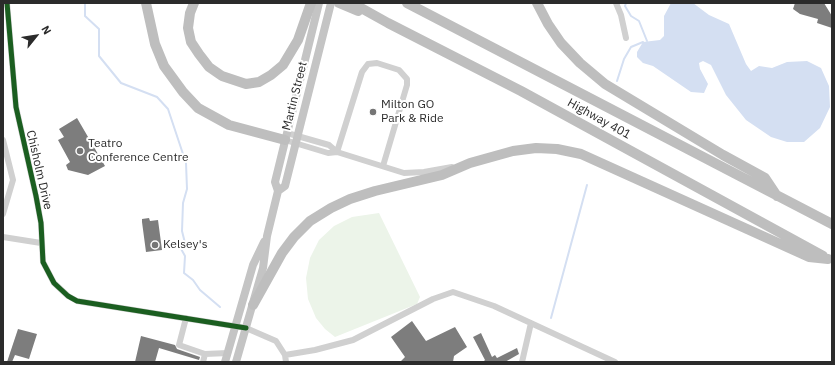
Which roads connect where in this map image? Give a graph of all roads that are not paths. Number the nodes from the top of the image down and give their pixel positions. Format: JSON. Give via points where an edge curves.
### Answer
{"nodes":[{"id":1,"x":7,"y":3,"type":"edge"},
{"id":2,"x":146,"y":3,"type":"edge"},
{"id":3,"x":194,"y":3,"type":"edge"},
{"id":4,"x":319,"y":3,"type":"edge"},
{"id":5,"x":331,"y":3,"type":"edge"},
{"id":6,"x":339,"y":3,"type":"edge"},
{"id":7,"x":352,"y":3,"type":"edge"},
{"id":8,"x":407,"y":3,"type":"edge"},
{"id":9,"x":537,"y":3,"type":"edge"},
{"id":10,"x":616,"y":3,"type":"edge"},
{"id":11,"x":311,"y":10,"type":"edge"},
{"id":12,"x":388,"y":23,"type":"junction"},
{"id":13,"x":6,"y":25,"type":"edge"},
{"id":14,"x":626,"y":38,"type":"dead end"},
{"id":15,"x":286,"y":137,"type":"junction"},
{"id":16,"x":3,"y":140,"type":"edge"},
{"id":17,"x":296,"y":140,"type":"junction"},
{"id":18,"x":337,"y":152,"type":"junction"},
{"id":19,"x":470,"y":163,"type":"junction"},
{"id":20,"x":383,"y":166,"type":"junction"},
{"id":21,"x":278,"y":191,"type":"junction"},
{"id":22,"x":778,"y":197,"type":"junction"},
{"id":23,"x":3,"y":214,"type":"edge"},
{"id":24,"x":832,"y":224,"type":"edge"},
{"id":25,"x":267,"y":236,"type":"junction"},
{"id":26,"x":3,"y":237,"type":"edge"},
{"id":27,"x":41,"y":243,"type":"junction"},
{"id":28,"x":830,"y":260,"type":"edge"},
{"id":29,"x":253,"y":305,"type":"junction"},
{"id":30,"x":186,"y":318,"type":"junction"},
{"id":31,"x":531,"y":323,"type":"junction"},
{"id":32,"x":236,"y":326,"type":"junction"},
{"id":33,"x":246,"y":328,"type":"junction"},
{"id":34,"x":228,"y":353,"type":"junction"},
{"id":35,"x":205,"y":354,"type":"junction"},
{"id":36,"x":285,"y":354,"type":"junction"},
{"id":37,"x":203,"y":362,"type":"edge"},
{"id":38,"x":225,"y":362,"type":"edge"},
{"id":39,"x":236,"y":362,"type":"edge"},
{"id":40,"x":286,"y":362,"type":"edge"},
{"id":41,"x":522,"y":362,"type":"edge"},
{"id":42,"x":615,"y":362,"type":"edge"}],
"edges":[{"from":1,"to":13,"type":"street","name":"Chisholm Drive"},
{"from":2,"to":15,"type":"highway","via":[[155,44],[164,66],[182,92],[198,108],[229,126]]},
{"from":3,"to":11,"type":"highway","via":[[188,28],[191,42],[209,67],[222,76],[246,84],[259,82],[271,76],[283,65],[298,40]]},
{"from":4,"to":11,"type":"main road","name":"Martin Street"},
{"from":5,"to":17,"type":"main road","name":"Martin Street"},
{"from":6,"to":12,"type":"highway"},
{"from":7,"to":12,"type":"highway","name":"Highway 401"},
{"from":8,"to":22,"type":"highway","name":"Highway 401"},
{"from":9,"to":22,"type":"highway","via":[[561,43],[605,84],[766,178]]},
{"from":10,"to":14,"type":"street"},
{"from":11,"to":15,"type":"main road","name":"Martin Street"},
{"from":12,"to":28,"type":"highway","name":"Highway 401","via":[[521,91]]},
{"from":13,"to":27,"type":"street","name":"Chisholm Drive","via":[[16,107],[41,223]]},
{"from":15,"to":17,"type":"street"},
{"from":15,"to":21,"type":"main road","name":"Martin Street","via":[[275,182]]},
{"from":16,"to":23,"type":"street","via":[[13,180]]},
{"from":17,"to":18,"type":"street","via":[[329,145]]},
{"from":17,"to":21,"type":"main road","name":"Martin Street","via":[[285,186]]},
{"from":18,"to":20,"type":"street"},
{"from":18,"to":20,"type":"street","via":[[362,72],[368,64],[377,63],[399,70],[407,79],[398,121]]},
{"from":19,"to":20,"type":"street","via":[[424,172],[404,173]]},
{"from":19,"to":28,"type":"highway","via":[[513,151],[536,148],[581,154],[809,257]]},
{"from":19,"to":29,"type":"highway","via":[[442,175],[350,199],[310,221],[282,253]]},
{"from":21,"to":25,"type":"main road","name":"Martin Street"},
{"from":22,"to":24,"type":"highway","name":"Highway 401"},
{"from":25,"to":29,"type":"main road","name":"Martin Street","via":[[263,268]]},
{"from":25,"to":32,"type":"main road","name":"Martin Street","via":[[253,265]]},
{"from":26,"to":27,"type":"street"},
{"from":27,"to":30,"type":"street","name":"Chisholm Drive","via":[[43,262],[48,274],[60,290],[76,301]]},
{"from":29,"to":33,"type":"main road","name":"Martin Street"},
{"from":30,"to":32,"type":"street","name":"Chisholm Drive"},
{"from":30,"to":35,"type":"street","via":[[180,344]]},
{"from":31,"to":36,"type":"street","via":[[494,306],[453,292],[433,299],[352,340],[316,350]]},
{"from":31,"to":41,"type":"street"},
{"from":31,"to":42,"type":"street"},
{"from":32,"to":33,"type":"street","name":"Chisholm Drive"},
{"from":32,"to":34,"type":"main road","name":"Martin Street"},
{"from":33,"to":36,"type":"street","name":"Chisholm Drive","via":[[276,341]]},
{"from":33,"to":39,"type":"main road","name":"Martin Street"},
{"from":34,"to":35,"type":"street"},
{"from":34,"to":38,"type":"main road","name":"Martin Street"},
{"from":35,"to":37,"type":"street"},
{"from":36,"to":40,"type":"street"}]}
